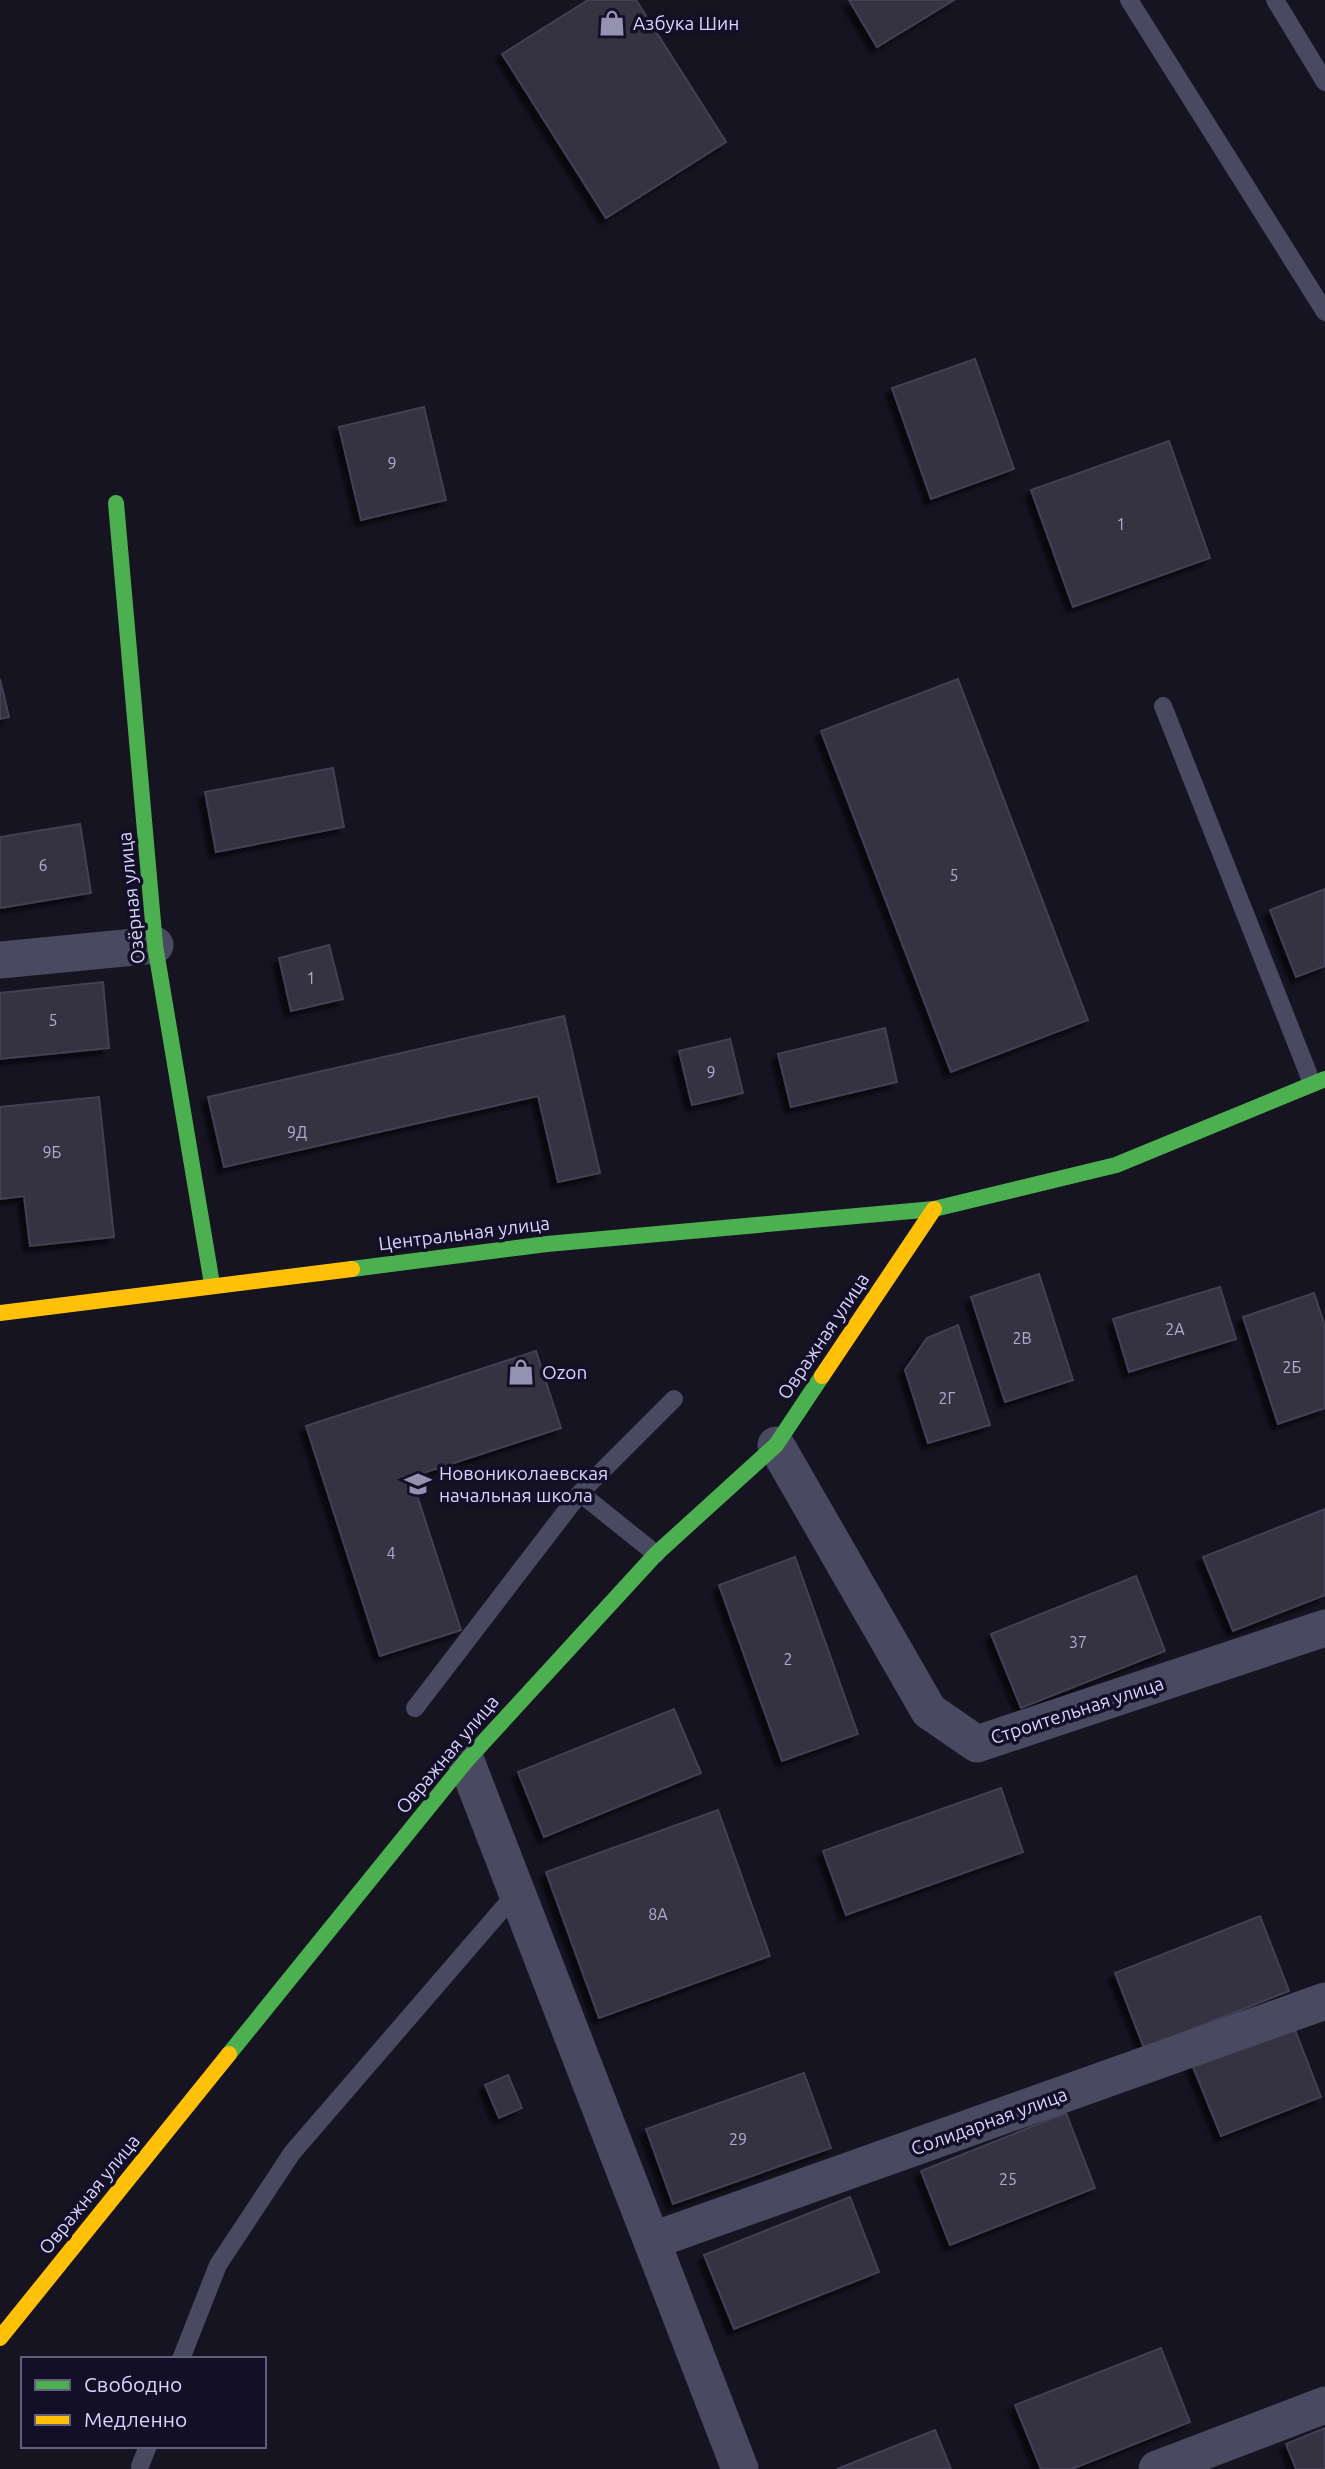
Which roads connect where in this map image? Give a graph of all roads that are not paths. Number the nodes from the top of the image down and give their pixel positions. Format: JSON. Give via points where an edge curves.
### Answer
{"nodes":[{"id":1,"x":1129,"y":0,"type":"edge"},
{"id":2,"x":1275,"y":0,"type":"edge"},
{"id":3,"x":1325,"y":82,"type":"edge"},
{"id":4,"x":1325,"y":312,"type":"edge"},
{"id":5,"x":116,"y":503,"type":"dead end"},
{"id":6,"x":1163,"y":706,"type":"dead end"},
{"id":7,"x":155,"y":945,"type":"junction"},
{"id":8,"x":0,"y":960,"type":"edge"},
{"id":9,"x":1318,"y":1081,"type":"edge"},
{"id":10,"x":934,"y":1209,"type":"junction"},
{"id":11,"x":212,"y":1284,"type":"junction"},
{"id":12,"x":0,"y":1313,"type":"edge"},
{"id":13,"x":674,"y":1399,"type":"dead end"},
{"id":14,"x":776,"y":1445,"type":"junction"},
{"id":15,"x":580,"y":1493,"type":"junction"},
{"id":16,"x":656,"y":1555,"type":"junction"},
{"id":17,"x":1325,"y":1628,"type":"edge"},
{"id":18,"x":415,"y":1708,"type":"dead end"},
{"id":19,"x":466,"y":1761,"type":"junction"},
{"id":20,"x":518,"y":1890,"type":"junction"},
{"id":21,"x":1325,"y":2001,"type":"edge"},
{"id":22,"x":654,"y":2240,"type":"junction"},
{"id":23,"x":0,"y":2338,"type":"edge"},
{"id":24,"x":182,"y":2357,"type":"edge"},
{"id":25,"x":1325,"y":2405,"type":"edge"},
{"id":26,"x":147,"y":2448,"type":"edge"},
{"id":27,"x":140,"y":2466,"type":"dead end"},
{"id":28,"x":740,"y":2469,"type":"edge"},
{"id":29,"x":1157,"y":2469,"type":"edge"}],
"edges":[{"from":1,"to":4,"type":"lane"},
{"from":2,"to":3,"type":"lane"},
{"from":5,"to":7,"type":"street","name":"Озёрная улица"},
{"from":6,"to":9,"type":"lane"},
{"from":7,"to":8,"type":"street"},
{"from":7,"to":11,"type":"street","name":"Озёрная улица"},
{"from":9,"to":10,"type":"street","name":"Центральная улица","via":[[1116,1165]]},
{"from":10,"to":11,"type":"street","name":"Центральная улица","via":[[547,1244]]},
{"from":10,"to":14,"type":"street","name":"Овражная улица"},
{"from":11,"to":12,"type":"street","name":"Центральная улица"},
{"from":13,"to":15,"type":"lane"},
{"from":14,"to":16,"type":"street","name":"Овражная улица"},
{"from":14,"to":17,"type":"street","name":"Строительная улица","via":[[929,1711],[977,1744]]},
{"from":15,"to":16,"type":"lane"},
{"from":15,"to":18,"type":"lane"},
{"from":16,"to":19,"type":"street","name":"Овражная улица"},
{"from":19,"to":20,"type":"street"},
{"from":19,"to":23,"type":"street","name":"Овражная улица"},
{"from":20,"to":22,"type":"street"},
{"from":20,"to":24,"type":"lane","via":[[292,2153],[218,2265]]},
{"from":21,"to":22,"type":"street","name":"Солидарная улица"},
{"from":22,"to":28,"type":"street"},
{"from":25,"to":29,"type":"street"},
{"from":26,"to":27,"type":"lane"}]}
